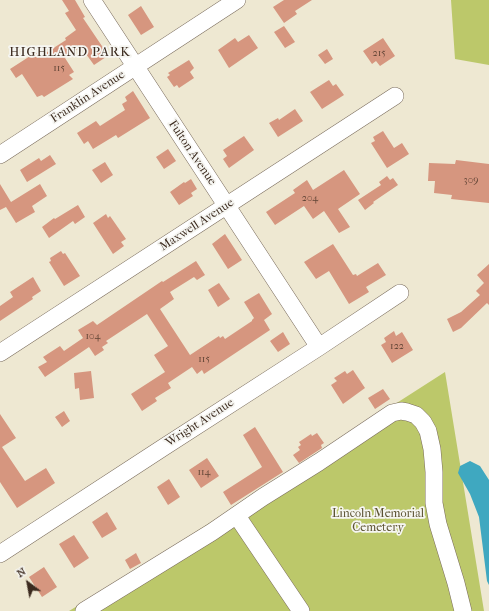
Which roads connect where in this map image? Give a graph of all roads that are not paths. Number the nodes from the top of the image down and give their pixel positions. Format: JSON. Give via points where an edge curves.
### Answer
{"nodes":[{"id":1,"x":92,"y":0,"type":"edge"},
{"id":2,"x":237,"y":0,"type":"edge"},
{"id":3,"x":135,"y":67,"type":"junction"},
{"id":4,"x":395,"y":96,"type":"dead end"},
{"id":5,"x":0,"y":155,"type":"edge"},
{"id":6,"x":227,"y":205,"type":"junction"},
{"id":7,"x":400,"y":293,"type":"dead end"},
{"id":8,"x":319,"y":347,"type":"junction"},
{"id":9,"x":0,"y":353,"type":"edge"},
{"id":10,"x":237,"y":516,"type":"junction"},
{"id":11,"x":0,"y":554,"type":"edge"},
{"id":12,"x":84,"y":611,"type":"edge"},
{"id":13,"x":301,"y":611,"type":"edge"},
{"id":14,"x":463,"y":611,"type":"edge"}],
"edges":[{"from":1,"to":3,"type":"street","name":"Fulton Avenue"},
{"from":2,"to":3,"type":"street","name":"Franklin Avenue"},
{"from":3,"to":5,"type":"street","name":"Franklin Avenue"},
{"from":3,"to":6,"type":"street","name":"Fulton Avenue"},
{"from":4,"to":6,"type":"street","name":"Maxwell Avenue"},
{"from":6,"to":8,"type":"street","name":"Fulton Avenue"},
{"from":6,"to":9,"type":"street","name":"Maxwell Avenue"},
{"from":7,"to":8,"type":"street","name":"Wright Avenue"},
{"from":8,"to":11,"type":"street","name":"Wright Avenue"},
{"from":10,"to":12,"type":"street"},
{"from":10,"to":13,"type":"street"},
{"from":10,"to":14,"type":"street","via":[[392,413],[412,413],[423,422],[428,431],[432,449],[434,502],[438,524]]}]}
